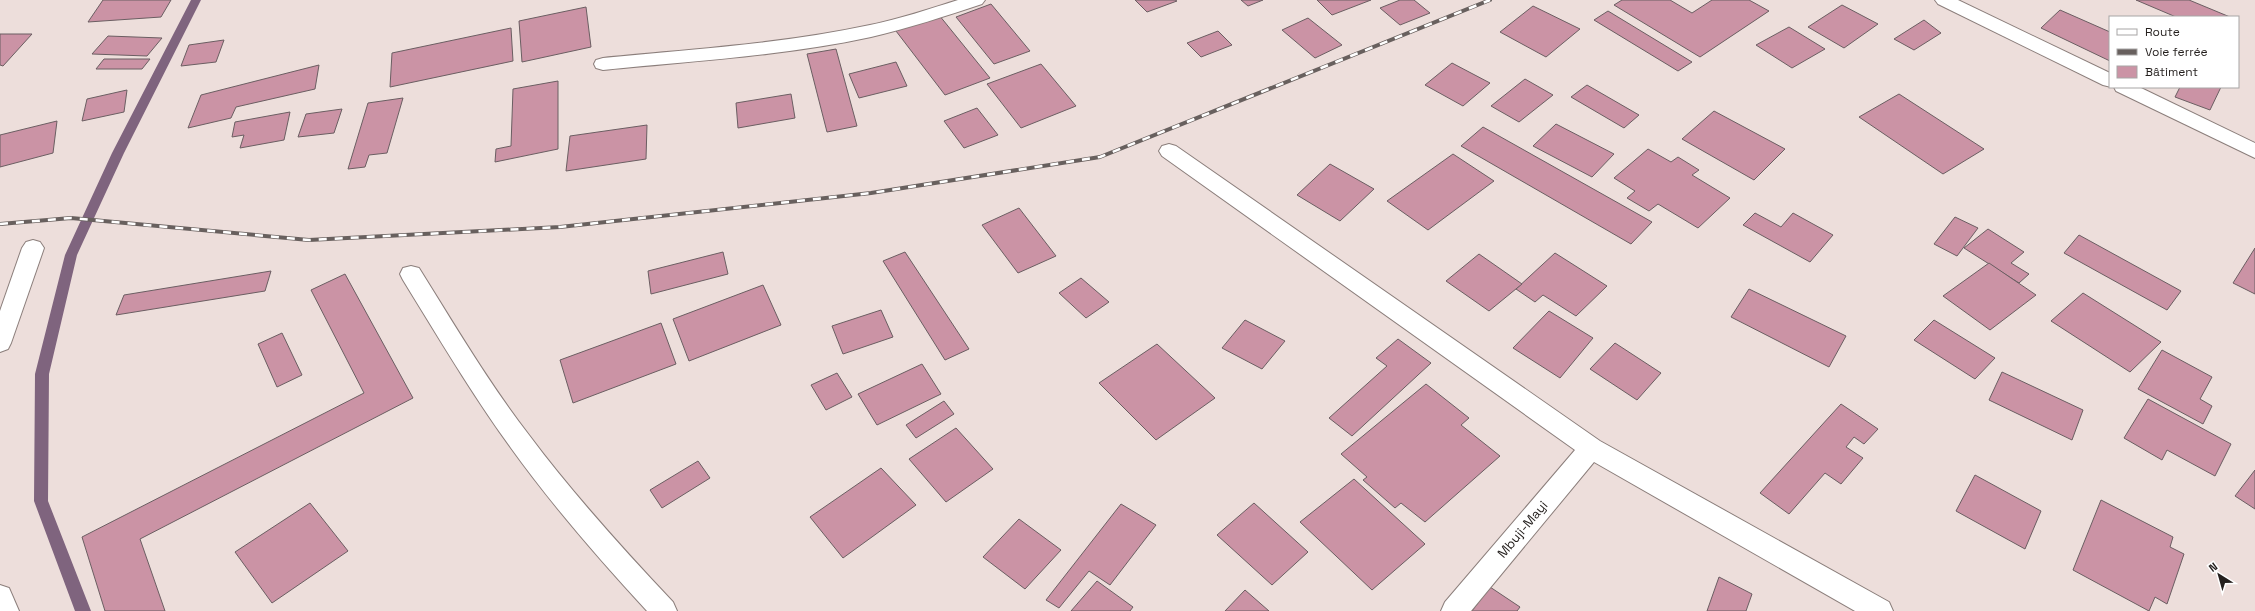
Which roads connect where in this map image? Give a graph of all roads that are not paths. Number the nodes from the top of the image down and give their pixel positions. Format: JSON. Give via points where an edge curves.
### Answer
{"nodes":[{"id":1,"x":976,"y":0,"type":"edge"},
{"id":2,"x":1944,"y":0,"type":"edge"},
{"id":3,"x":603,"y":64,"type":"dead end"},
{"id":4,"x":2109,"y":81,"type":"edge"},
{"id":5,"x":2125,"y":88,"type":"edge"},
{"id":6,"x":1170,"y":151,"type":"dead end"},
{"id":7,"x":2255,"y":151,"type":"edge"},
{"id":8,"x":33,"y":248,"type":"dead end"},
{"id":9,"x":411,"y":274,"type":"dead end"},
{"id":10,"x":0,"y":343,"type":"edge"},
{"id":11,"x":1591,"y":448,"type":"junction"},
{"id":12,"x":0,"y":597,"type":"edge"},
{"id":13,"x":6,"y":611,"type":"edge"},
{"id":14,"x":664,"y":611,"type":"edge"},
{"id":15,"x":1454,"y":611,"type":"edge"},
{"id":16,"x":1880,"y":611,"type":"edge"}],
"edges":[{"from":1,"to":3,"type":"street","via":[[879,29],[817,40],[756,49]]},
{"from":2,"to":4,"type":"street"},
{"from":5,"to":7,"type":"street"},
{"from":6,"to":11,"type":"street"},
{"from":8,"to":10,"type":"street"},
{"from":9,"to":14,"type":"street","via":[[487,395],[520,442],[618,562]]},
{"from":11,"to":15,"type":"street","name":"Mbuji-Mayi"},
{"from":11,"to":16,"type":"street"},
{"from":12,"to":13,"type":"street"}]}
